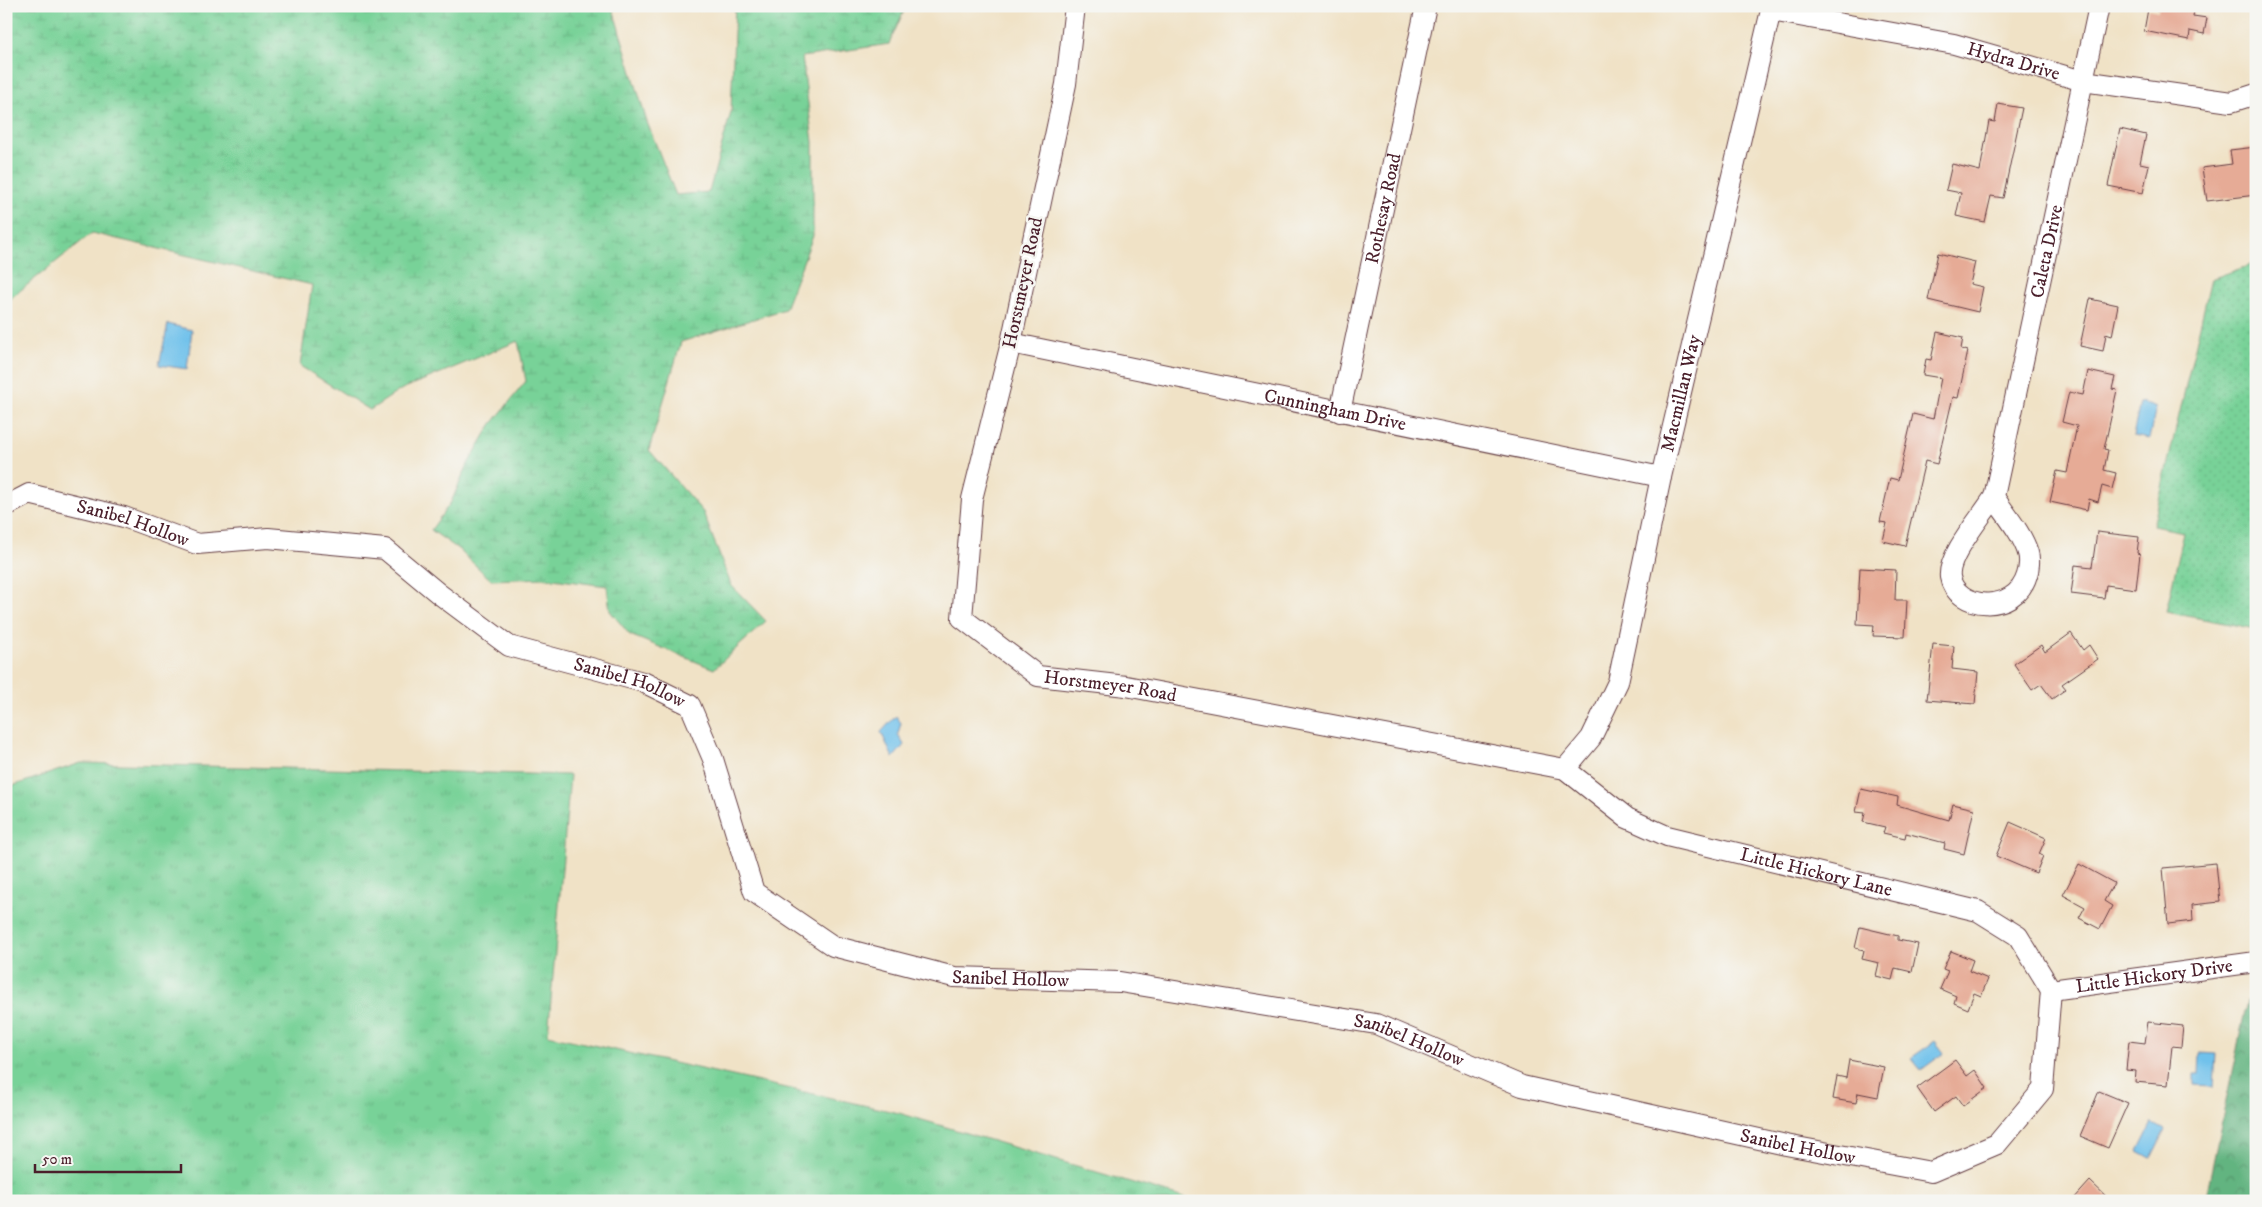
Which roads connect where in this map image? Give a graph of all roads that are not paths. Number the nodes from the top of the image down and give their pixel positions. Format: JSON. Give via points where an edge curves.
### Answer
{"nodes":[{"id":1,"x":1075,"y":6,"type":"edge"},
{"id":2,"x":1426,"y":6,"type":"edge"},
{"id":3,"x":2099,"y":6,"type":"edge"},
{"id":4,"x":1771,"y":9,"type":"edge"},
{"id":5,"x":2083,"y":81,"type":"junction"},
{"id":6,"x":2256,"y":94,"type":"edge"},
{"id":7,"x":1011,"y":343,"type":"junction"},
{"id":8,"x":1340,"y":412,"type":"junction"},
{"id":9,"x":1661,"y":477,"type":"junction"},
{"id":10,"x":1994,"y":497,"type":"junction"},
{"id":11,"x":6,"y":506,"type":"edge"},
{"id":12,"x":1565,"y":769,"type":"junction"},
{"id":13,"x":2256,"y":962,"type":"edge"},
{"id":14,"x":2051,"y":990,"type":"junction"}],
"edges":[{"from":1,"to":7,"type":"street","name":"Horstmeyer Road","via":[[1066,84]]},
{"from":2,"to":8,"type":"street","name":"Rothesay Road"},
{"from":3,"to":5,"type":"street","name":"Caleta Drive"},
{"from":4,"to":5,"type":"street","name":"Hydra Drive","via":[[1954,44]]},
{"from":4,"to":9,"type":"street","name":"Macmillan Way"},
{"from":5,"to":6,"type":"street","name":"Hydra Drive","via":[[2231,102]]},
{"from":5,"to":10,"type":"street","name":"Caleta Drive"},
{"from":7,"to":8,"type":"street","name":"Cunningham Drive"},
{"from":7,"to":12,"type":"street","name":"Horstmeyer Road","via":[[972,499],[962,618],[1038,676],[1126,686]]},
{"from":8,"to":9,"type":"street","name":"Cunningham Drive"},
{"from":9,"to":12,"type":"street","name":"Macmillan Way","via":[[1618,682],[1591,738]]},
{"from":10,"to":10,"type":"street","name":"Caleta Drive","via":[[1954,558],[1950,576],[1956,590],[1988,605],[2015,596],[2024,586],[2029,570],[2028,553]]},
{"from":11,"to":14,"type":"street","name":"Sanibel Hollow","via":[[29,494],[124,517],[197,544],[268,538],[384,550],[509,646],[643,682],[690,705],[713,759],[754,892],[832,946],[954,977],[1120,982],[1376,1024],[1522,1086],[1786,1145],[1931,1172],[1996,1144],[2043,1089]]},
{"from":12,"to":14,"type":"street","name":"Little Hickory Lane","via":[[1627,818],[1667,836],[1978,911],[2018,936]]},
{"from":13,"to":14,"type":"street","name":"Little Hickory Drive"}]}
